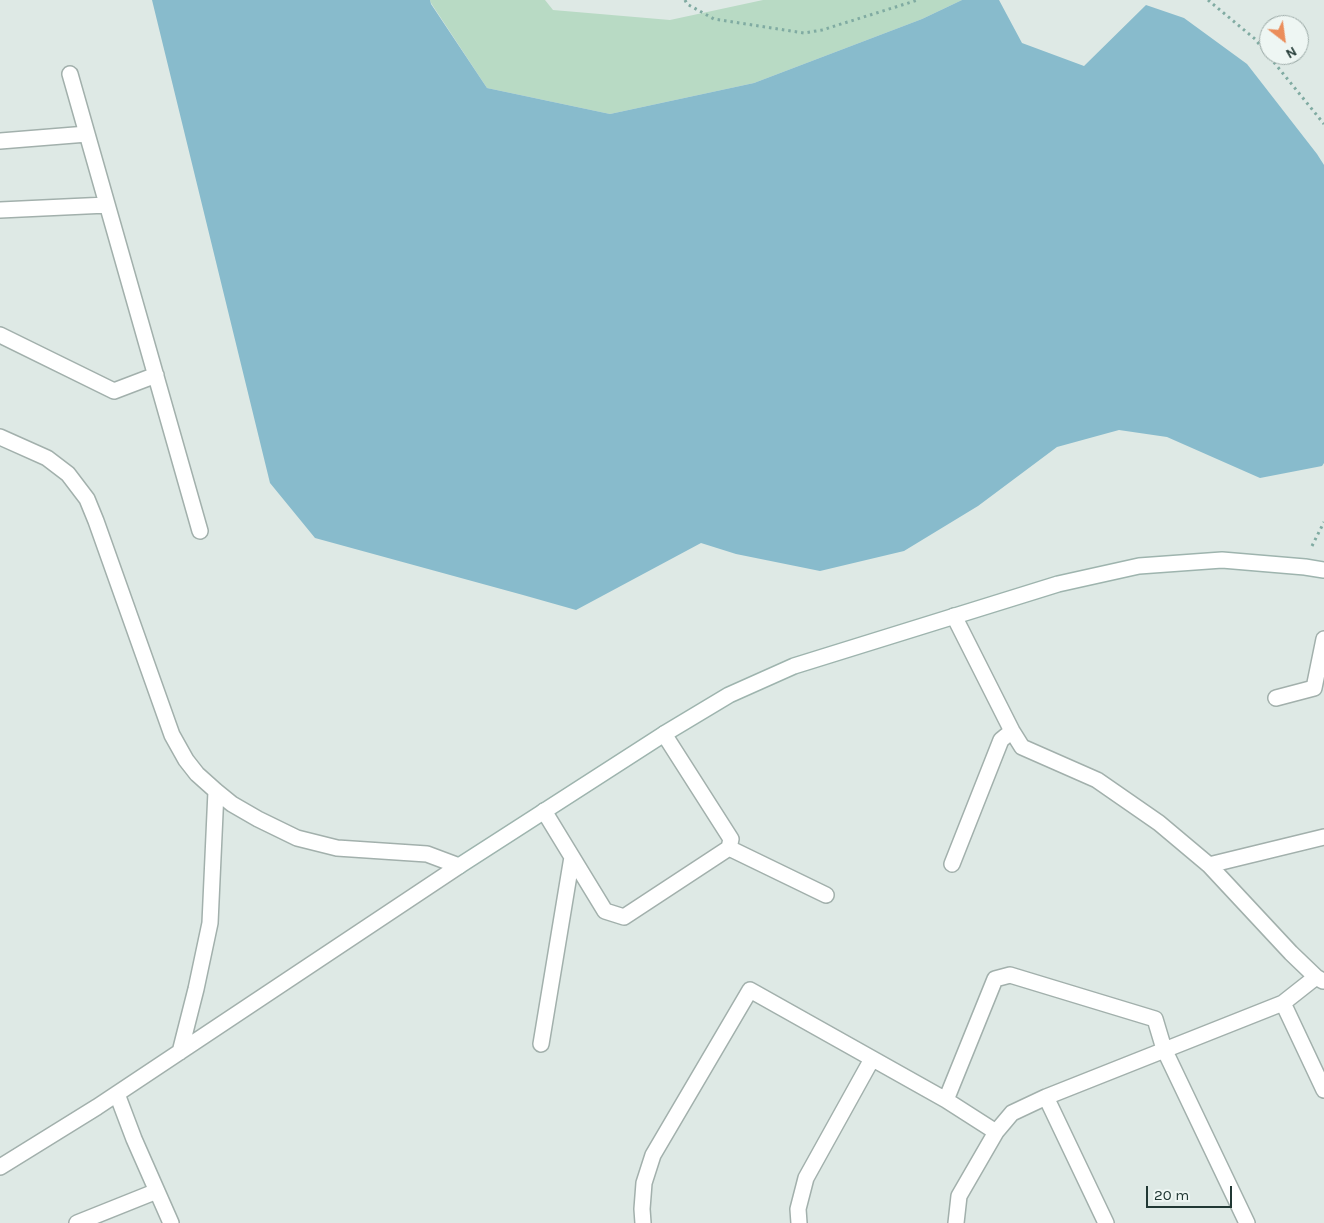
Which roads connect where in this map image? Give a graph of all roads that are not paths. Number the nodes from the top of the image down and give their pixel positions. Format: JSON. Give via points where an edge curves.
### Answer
{"nodes":[{"id":1,"x":70,"y":74,"type":"dead end"},
{"id":2,"x":87,"y":134,"type":"junction"},
{"id":3,"x":0,"y":141,"type":"edge"},
{"id":4,"x":107,"y":205,"type":"junction"},
{"id":5,"x":0,"y":210,"type":"edge"},
{"id":6,"x":0,"y":335,"type":"edge"},
{"id":7,"x":156,"y":375,"type":"junction"},
{"id":8,"x":0,"y":437,"type":"edge"},
{"id":9,"x":200,"y":531,"type":"dead end"},
{"id":10,"x":1324,"y":570,"type":"edge"},
{"id":11,"x":954,"y":616,"type":"junction"},
{"id":12,"x":1324,"y":639,"type":"edge"},
{"id":13,"x":1276,"y":698,"type":"dead end"},
{"id":14,"x":1012,"y":731,"type":"junction"},
{"id":15,"x":664,"y":734,"type":"junction"},
{"id":16,"x":216,"y":791,"type":"junction"},
{"id":17,"x":544,"y":811,"type":"junction"},
{"id":18,"x":1324,"y":837,"type":"edge"},
{"id":19,"x":729,"y":848,"type":"junction"},
{"id":20,"x":572,"y":857,"type":"junction"},
{"id":21,"x":952,"y":864,"type":"dead end"},
{"id":22,"x":1209,"y":865,"type":"junction"},
{"id":23,"x":459,"y":866,"type":"junction"},
{"id":24,"x":826,"y":895,"type":"dead end"},
{"id":25,"x":1320,"y":979,"type":"edge"},
{"id":26,"x":1283,"y":1003,"type":"junction"},
{"id":27,"x":541,"y":1044,"type":"dead end"},
{"id":28,"x":1164,"y":1049,"type":"junction"},
{"id":29,"x":180,"y":1052,"type":"junction"},
{"id":30,"x":872,"y":1059,"type":"junction"},
{"id":31,"x":1324,"y":1090,"type":"edge"},
{"id":32,"x":117,"y":1094,"type":"junction"},
{"id":33,"x":1046,"y":1097,"type":"junction"},
{"id":34,"x":946,"y":1100,"type":"junction"},
{"id":35,"x":996,"y":1132,"type":"junction"},
{"id":36,"x":0,"y":1167,"type":"edge"},
{"id":37,"x":157,"y":1191,"type":"junction"},
{"id":38,"x":77,"y":1223,"type":"edge"},
{"id":39,"x":171,"y":1223,"type":"edge"},
{"id":40,"x":643,"y":1223,"type":"edge"},
{"id":41,"x":799,"y":1223,"type":"edge"},
{"id":42,"x":956,"y":1223,"type":"edge"},
{"id":43,"x":1106,"y":1223,"type":"edge"},
{"id":44,"x":1246,"y":1223,"type":"edge"}],
"edges":[{"from":1,"to":2,"type":"street"},
{"from":2,"to":3,"type":"street"},
{"from":2,"to":4,"type":"street"},
{"from":4,"to":5,"type":"street"},
{"from":4,"to":7,"type":"street"},
{"from":6,"to":7,"type":"street","via":[[114,391]]},
{"from":7,"to":9,"type":"street"},
{"from":8,"to":16,"type":"street","via":[[46,458],[68,474],[87,499],[172,735],[197,774]]},
{"from":10,"to":11,"type":"street","via":[[1222,560],[1139,566],[1058,584]]},
{"from":11,"to":14,"type":"street"},
{"from":11,"to":15,"type":"street","via":[[794,666],[729,694]]},
{"from":12,"to":13,"type":"street","via":[[1314,688]]},
{"from":14,"to":21,"type":"street","via":[[1001,740]]},
{"from":14,"to":22,"type":"street","via":[[1022,747],[1097,780],[1159,823]]},
{"from":15,"to":17,"type":"street"},
{"from":15,"to":19,"type":"street","via":[[732,838]]},
{"from":16,"to":23,"type":"street","via":[[232,804],[297,838],[337,848],[427,854]]},
{"from":16,"to":29,"type":"street","via":[[210,923]]},
{"from":17,"to":20,"type":"street"},
{"from":17,"to":23,"type":"street"},
{"from":18,"to":22,"type":"street"},
{"from":19,"to":20,"type":"street","via":[[624,917],[605,911]]},
{"from":19,"to":24,"type":"street"},
{"from":20,"to":27,"type":"street"},
{"from":22,"to":25,"type":"street","via":[[1291,953]]},
{"from":23,"to":29,"type":"street"},
{"from":25,"to":26,"type":"street"},
{"from":26,"to":28,"type":"street"},
{"from":26,"to":31,"type":"street"},
{"from":28,"to":33,"type":"street"},
{"from":28,"to":34,"type":"street","via":[[1154,1019],[1010,975],[995,979]]},
{"from":28,"to":44,"type":"street"},
{"from":29,"to":32,"type":"street"},
{"from":30,"to":34,"type":"street"},
{"from":30,"to":40,"type":"street","via":[[750,990],[653,1155],[644,1183]]},
{"from":30,"to":41,"type":"street","via":[[806,1178],[798,1209]]},
{"from":32,"to":36,"type":"street"},
{"from":32,"to":37,"type":"street"},
{"from":33,"to":35,"type":"street","via":[[1012,1113]]},
{"from":33,"to":43,"type":"street"},
{"from":34,"to":35,"type":"street"},
{"from":35,"to":42,"type":"street","via":[[959,1196]]},
{"from":37,"to":38,"type":"street"},
{"from":37,"to":39,"type":"street"}]}
